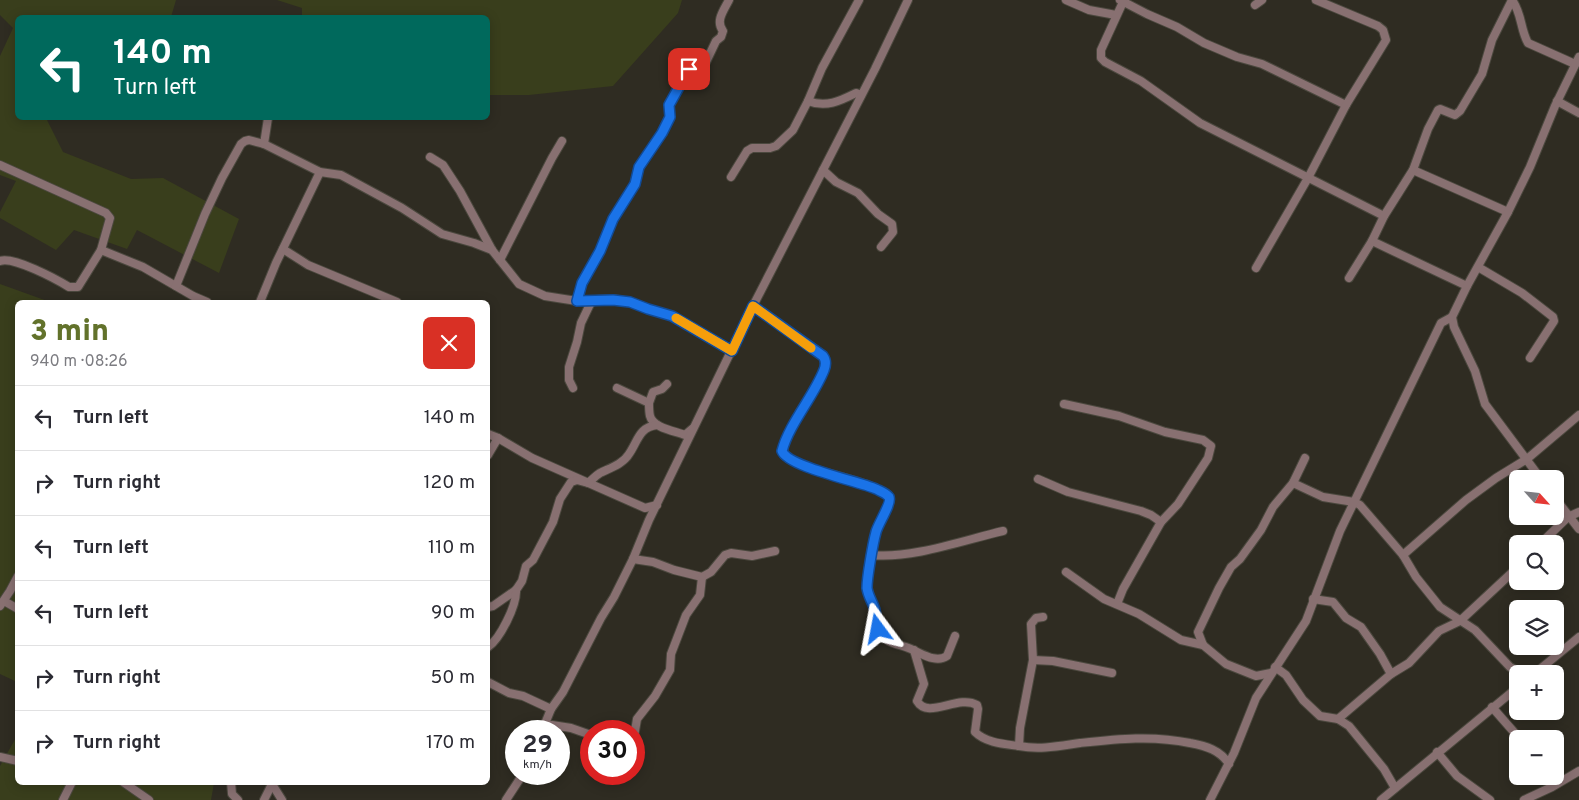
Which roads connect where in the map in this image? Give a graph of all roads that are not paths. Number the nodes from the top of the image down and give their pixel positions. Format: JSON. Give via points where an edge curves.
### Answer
{"nodes":[{"id":1,"x":729,"y":0,"type":"edge"},
{"id":2,"x":859,"y":0,"type":"edge"},
{"id":3,"x":908,"y":0,"type":"edge"},
{"id":4,"x":1066,"y":0,"type":"edge"},
{"id":5,"x":1262,"y":0,"type":"edge"},
{"id":6,"x":1316,"y":0,"type":"edge"},
{"id":7,"x":1512,"y":0,"type":"edge"},
{"id":8,"x":1121,"y":1,"type":"edge"},
{"id":9,"x":1255,"y":5,"type":"dead end"},
{"id":10,"x":1116,"y":15,"type":"junction"},
{"id":11,"x":1577,"y":61,"type":"edge"},
{"id":12,"x":861,"y":95,"type":"junction"},
{"id":13,"x":808,"y":101,"type":"junction"},
{"id":14,"x":1557,"y":101,"type":"junction"},
{"id":15,"x":1346,"y":105,"type":"junction"},
{"id":16,"x":1579,"y":113,"type":"edge"},
{"id":17,"x":268,"y":120,"type":"edge"},
{"id":18,"x":562,"y":141,"type":"dead end"},
{"id":19,"x":264,"y":144,"type":"junction"},
{"id":20,"x":430,"y":157,"type":"dead end"},
{"id":21,"x":0,"y":165,"type":"edge"},
{"id":22,"x":823,"y":170,"type":"junction"},
{"id":23,"x":1414,"y":170,"type":"junction"},
{"id":24,"x":320,"y":172,"type":"junction"},
{"id":25,"x":731,"y":178,"type":"dead end"},
{"id":26,"x":1308,"y":178,"type":"junction"},
{"id":27,"x":1508,"y":212,"type":"junction"},
{"id":28,"x":1384,"y":216,"type":"junction"},
{"id":29,"x":1372,"y":241,"type":"junction"},
{"id":30,"x":882,"y":247,"type":"dead end"},
{"id":31,"x":283,"y":249,"type":"junction"},
{"id":32,"x":101,"y":250,"type":"junction"},
{"id":33,"x":492,"y":250,"type":"junction"},
{"id":34,"x":500,"y":260,"type":"junction"},
{"id":35,"x":0,"y":261,"type":"edge"},
{"id":36,"x":1478,"y":267,"type":"junction"},
{"id":37,"x":1256,"y":268,"type":"dead end"},
{"id":38,"x":1349,"y":278,"type":"dead end"},
{"id":39,"x":176,"y":286,"type":"junction"},
{"id":40,"x":1467,"y":286,"type":"junction"},
{"id":41,"x":202,"y":300,"type":"edge"},
{"id":42,"x":261,"y":300,"type":"edge"},
{"id":43,"x":392,"y":300,"type":"edge"},
{"id":44,"x":592,"y":300,"type":"junction"},
{"id":45,"x":577,"y":301,"type":"junction"},
{"id":46,"x":753,"y":306,"type":"junction"},
{"id":47,"x":1452,"y":317,"type":"junction"},
{"id":48,"x":1441,"y":323,"type":"junction"},
{"id":49,"x":1454,"y":328,"type":"junction"},
{"id":50,"x":732,"y":351,"type":"junction"},
{"id":51,"x":1530,"y":358,"type":"dead end"},
{"id":52,"x":667,"y":384,"type":"dead end"},
{"id":53,"x":573,"y":388,"type":"dead end"},
{"id":54,"x":617,"y":388,"type":"dead end"},
{"id":55,"x":649,"y":403,"type":"junction"},
{"id":56,"x":1064,"y":404,"type":"dead end"},
{"id":57,"x":1579,"y":415,"type":"edge"},
{"id":58,"x":697,"y":421,"type":"junction"},
{"id":59,"x":657,"y":425,"type":"junction"},
{"id":60,"x":490,"y":435,"type":"edge"},
{"id":61,"x":498,"y":438,"type":"junction"},
{"id":62,"x":490,"y":451,"type":"edge"},
{"id":63,"x":1305,"y":458,"type":"dead end"},
{"id":64,"x":1527,"y":459,"type":"junction"},
{"id":65,"x":1535,"y":470,"type":"edge"},
{"id":66,"x":1038,"y":480,"type":"dead end"},
{"id":67,"x":588,"y":483,"type":"junction"},
{"id":68,"x":1293,"y":483,"type":"junction"},
{"id":69,"x":1354,"y":502,"type":"junction"},
{"id":70,"x":657,"y":505,"type":"junction"},
{"id":71,"x":645,"y":508,"type":"junction"},
{"id":72,"x":1564,"y":511,"type":"edge"},
{"id":73,"x":1579,"y":512,"type":"edge"},
{"id":74,"x":1568,"y":517,"type":"junction"},
{"id":75,"x":650,"y":520,"type":"junction"},
{"id":76,"x":1161,"y":522,"type":"junction"},
{"id":77,"x":1579,"y":529,"type":"edge"},
{"id":78,"x":1003,"y":531,"type":"dead end"},
{"id":79,"x":1549,"y":535,"type":"edge"},
{"id":80,"x":775,"y":551,"type":"dead end"},
{"id":81,"x":872,"y":555,"type":"junction"},
{"id":82,"x":1403,"y":555,"type":"junction"},
{"id":83,"x":633,"y":559,"type":"junction"},
{"id":84,"x":1066,"y":572,"type":"dead end"},
{"id":85,"x":1509,"y":575,"type":"edge"},
{"id":86,"x":702,"y":577,"type":"junction"},
{"id":87,"x":15,"y":582,"type":"edge"},
{"id":88,"x":516,"y":590,"type":"junction"},
{"id":89,"x":1313,"y":599,"type":"junction"},
{"id":90,"x":2,"y":603,"type":"edge"},
{"id":91,"x":1117,"y":604,"type":"junction"},
{"id":92,"x":490,"y":607,"type":"edge"},
{"id":93,"x":15,"y":608,"type":"edge"},
{"id":94,"x":1043,"y":617,"type":"dead end"},
{"id":95,"x":1460,"y":621,"type":"junction"},
{"id":96,"x":1198,"y":632,"type":"junction"},
{"id":97,"x":955,"y":636,"type":"dead end"},
{"id":98,"x":1579,"y":636,"type":"edge"},
{"id":99,"x":1190,"y":642,"type":"junction"},
{"id":100,"x":1203,"y":645,"type":"junction"},
{"id":101,"x":490,"y":646,"type":"edge"},
{"id":102,"x":914,"y":650,"type":"junction"},
{"id":103,"x":1033,"y":660,"type":"junction"},
{"id":104,"x":1545,"y":665,"type":"edge"},
{"id":105,"x":1509,"y":666,"type":"edge"},
{"id":106,"x":1273,"y":670,"type":"junction"},
{"id":107,"x":1112,"y":673,"type":"dead end"},
{"id":108,"x":1391,"y":674,"type":"junction"},
{"id":109,"x":1256,"y":676,"type":"junction"},
{"id":110,"x":490,"y":683,"type":"edge"},
{"id":111,"x":1262,"y":687,"type":"junction"},
{"id":112,"x":1509,"y":694,"type":"edge"},
{"id":113,"x":1492,"y":707,"type":"junction"},
{"id":114,"x":551,"y":709,"type":"junction"},
{"id":115,"x":1338,"y":719,"type":"junction"},
{"id":116,"x":546,"y":720,"type":"edge"},
{"id":117,"x":637,"y":720,"type":"edge"},
{"id":118,"x":1512,"y":730,"type":"edge"},
{"id":119,"x":1019,"y":746,"type":"junction"},
{"id":120,"x":1437,"y":752,"type":"junction"},
{"id":121,"x":1234,"y":753,"type":"junction"},
{"id":122,"x":1223,"y":755,"type":"junction"},
{"id":123,"x":0,"y":757,"type":"edge"},
{"id":124,"x":15,"y":760,"type":"edge"},
{"id":125,"x":1229,"y":764,"type":"junction"},
{"id":126,"x":1579,"y":771,"type":"edge"},
{"id":127,"x":1564,"y":781,"type":"edge"},
{"id":128,"x":70,"y":785,"type":"edge"},
{"id":129,"x":126,"y":785,"type":"edge"},
{"id":130,"x":231,"y":785,"type":"edge"},
{"id":131,"x":516,"y":785,"type":"edge"},
{"id":132,"x":1557,"y":785,"type":"edge"},
{"id":133,"x":1395,"y":788,"type":"junction"},
{"id":134,"x":270,"y":795,"type":"edge"},
{"id":135,"x":63,"y":800,"type":"edge"},
{"id":136,"x":149,"y":800,"type":"edge"},
{"id":137,"x":238,"y":800,"type":"edge"},
{"id":138,"x":282,"y":800,"type":"edge"},
{"id":139,"x":506,"y":800,"type":"edge"},
{"id":140,"x":1210,"y":800,"type":"edge"},
{"id":141,"x":1381,"y":800,"type":"edge"},
{"id":142,"x":1490,"y":800,"type":"edge"},
{"id":143,"x":1524,"y":800,"type":"edge"}],
"edges":[{"from":1,"to":45,"type":"street","via":[[720,18],[721,37],[706,62],[689,69],[669,105],[670,117],[639,167],[635,184],[613,219],[582,283]]},
{"from":2,"to":13,"type":"street"},
{"from":3,"to":12,"type":"street"},
{"from":4,"to":10,"type":"street","via":[[1089,10]]},
{"from":5,"to":9,"type":"street"},
{"from":6,"to":15,"type":"street","via":[[1378,26],[1386,36]]},
{"from":7,"to":11,"type":"street","via":[[1520,11],[1528,43]]},
{"from":7,"to":23,"type":"street","via":[[1492,40],[1482,74],[1458,114],[1438,110]]},
{"from":8,"to":10,"type":"street"},
{"from":8,"to":15,"type":"street","via":[[1204,43],[1262,64]]},
{"from":10,"to":26,"type":"street","via":[[1101,50],[1101,58],[1105,62],[1141,82],[1200,123]]},
{"from":11,"to":14,"type":"street"},
{"from":12,"to":13,"type":"street","via":[[856,93],[835,104],[817,105]]},
{"from":12,"to":22,"type":"street"},
{"from":13,"to":25,"type":"street","via":[[793,130],[776,146],[747,151]]},
{"from":14,"to":16,"type":"street"},
{"from":14,"to":27,"type":"street"},
{"from":15,"to":26,"type":"street"},
{"from":17,"to":19,"type":"street"},
{"from":18,"to":34,"type":"street"},
{"from":19,"to":24,"type":"street"},
{"from":19,"to":39,"type":"street","via":[[249,140],[241,144],[205,214]]},
{"from":20,"to":33,"type":"street","via":[[440,162],[455,183]]},
{"from":21,"to":32,"type":"street","via":[[109,215]]},
{"from":22,"to":30,"type":"street","via":[[836,182],[858,193],[892,224],[893,232]]},
{"from":22,"to":46,"type":"street"},
{"from":23,"to":27,"type":"street"},
{"from":23,"to":28,"type":"street"},
{"from":24,"to":31,"type":"street"},
{"from":24,"to":33,"type":"street","via":[[342,175],[442,234]]},
{"from":26,"to":28,"type":"street"},
{"from":26,"to":37,"type":"street"},
{"from":27,"to":36,"type":"street"},
{"from":28,"to":29,"type":"street"},
{"from":29,"to":38,"type":"street"},
{"from":29,"to":40,"type":"street"},
{"from":31,"to":42,"type":"street"},
{"from":31,"to":43,"type":"street","via":[[308,264]]},
{"from":32,"to":35,"type":"street","via":[[80,284],[74,288],[16,261]]},
{"from":32,"to":39,"type":"street","via":[[143,267]]},
{"from":33,"to":34,"type":"street"},
{"from":34,"to":45,"type":"street","via":[[519,284],[528,289],[544,296]]},
{"from":36,"to":40,"type":"street"},
{"from":36,"to":51,"type":"street","via":[[1522,293],[1553,317],[1554,321]]},
{"from":39,"to":41,"type":"street"},
{"from":40,"to":47,"type":"street"},
{"from":44,"to":45,"type":"street"},
{"from":44,"to":50,"type":"street","via":[[630,302],[672,316]]},
{"from":44,"to":53,"type":"street","via":[[581,323],[569,367]]},
{"from":46,"to":50,"type":"street"},
{"from":46,"to":81,"type":"street","via":[[825,360],[824,370],[782,451],[788,459],[886,494],[890,502],[873,541]]},
{"from":47,"to":48,"type":"street"},
{"from":47,"to":49,"type":"street"},
{"from":48,"to":49,"type":"street"},
{"from":48,"to":69,"type":"street"},
{"from":49,"to":64,"type":"street","via":[[1475,371],[1485,404]]},
{"from":50,"to":58,"type":"street"},
{"from":52,"to":55,"type":"street","via":[[653,392]]},
{"from":54,"to":55,"type":"street"},
{"from":55,"to":59,"type":"street","via":[[652,422]]},
{"from":56,"to":76,"type":"street","via":[[1203,440],[1211,446],[1208,458],[1178,504]]},
{"from":57,"to":64,"type":"street"},
{"from":58,"to":59,"type":"street","via":[[685,435]]},
{"from":58,"to":70,"type":"street"},
{"from":59,"to":67,"type":"street","via":[[641,432],[628,456]]},
{"from":60,"to":61,"type":"street"},
{"from":61,"to":62,"type":"street"},
{"from":61,"to":67,"type":"street","via":[[532,458]]},
{"from":63,"to":68,"type":"street"},
{"from":64,"to":65,"type":"street"},
{"from":64,"to":82,"type":"street","via":[[1466,500]]},
{"from":66,"to":76,"type":"street","via":[[1068,492],[1141,511]]},
{"from":67,"to":71,"type":"street"},
{"from":67,"to":88,"type":"street","via":[[577,480],[565,489],[554,522],[533,560],[526,566]]},
{"from":68,"to":69,"type":"street","via":[[1324,497]]},
{"from":68,"to":96,"type":"street","via":[[1273,507],[1240,560],[1231,567]]},
{"from":69,"to":82,"type":"street","via":[[1364,508]]},
{"from":69,"to":89,"type":"street"},
{"from":70,"to":71,"type":"street"},
{"from":70,"to":75,"type":"street"},
{"from":71,"to":75,"type":"street"},
{"from":72,"to":74,"type":"street"},
{"from":73,"to":74,"type":"street"},
{"from":74,"to":77,"type":"street"},
{"from":74,"to":79,"type":"street"},
{"from":75,"to":83,"type":"street"},
{"from":76,"to":91,"type":"street"},
{"from":78,"to":81,"type":"street","via":[[916,552],[888,557]]},
{"from":80,"to":86,"type":"street","via":[[752,556],[725,555],[711,572]]},
{"from":81,"to":102,"type":"street","via":[[867,587],[878,629],[888,640]]},
{"from":82,"to":95,"type":"street","via":[[1416,578],[1440,607]]},
{"from":83,"to":86,"type":"street"},
{"from":83,"to":114,"type":"street"},
{"from":84,"to":91,"type":"street"},
{"from":85,"to":95,"type":"street"},
{"from":86,"to":117,"type":"street","via":[[700,595],[686,615],[671,654],[670,670]]},
{"from":87,"to":90,"type":"street"},
{"from":88,"to":92,"type":"street"},
{"from":88,"to":101,"type":"street","via":[[510,614]]},
{"from":89,"to":106,"type":"street","via":[[1306,621]]},
{"from":89,"to":108,"type":"street","via":[[1333,602],[1346,618],[1361,627]]},
{"from":90,"to":93,"type":"street"},
{"from":91,"to":99,"type":"street"},
{"from":94,"to":103,"type":"street","via":[[1036,618],[1031,624]]},
{"from":95,"to":105,"type":"street","via":[[1483,637]]},
{"from":95,"to":108,"type":"street","via":[[1439,631],[1409,663]]},
{"from":96,"to":99,"type":"street"},
{"from":96,"to":100,"type":"street"},
{"from":97,"to":102,"type":"street","via":[[944,658],[935,659]]},
{"from":98,"to":104,"type":"street"},
{"from":99,"to":100,"type":"street"},
{"from":100,"to":109,"type":"street","via":[[1226,664]]},
{"from":102,"to":119,"type":"street","via":[[924,684],[917,701],[919,705],[933,709],[955,703],[974,703],[978,709],[975,732],[979,736]]},
{"from":103,"to":107,"type":"street"},
{"from":103,"to":119,"type":"street"},
{"from":106,"to":109,"type":"street"},
{"from":106,"to":111,"type":"street"},
{"from":106,"to":115,"type":"street","via":[[1286,675],[1303,700],[1320,716]]},
{"from":108,"to":115,"type":"street"},
{"from":109,"to":111,"type":"street"},
{"from":110,"to":114,"type":"street"},
{"from":111,"to":121,"type":"street"},
{"from":112,"to":113,"type":"street"},
{"from":113,"to":118,"type":"street"},
{"from":113,"to":120,"type":"street"},
{"from":114,"to":116,"type":"street"},
{"from":115,"to":133,"type":"street","via":[[1349,726]]},
{"from":119,"to":122,"type":"street","via":[[1051,747],[1151,738],[1201,745]]},
{"from":120,"to":133,"type":"street"},
{"from":120,"to":142,"type":"street","via":[[1457,776]]},
{"from":121,"to":122,"type":"street"},
{"from":121,"to":125,"type":"street"},
{"from":122,"to":125,"type":"street"},
{"from":123,"to":124,"type":"street"},
{"from":125,"to":140,"type":"street"},
{"from":126,"to":127,"type":"street"},
{"from":128,"to":135,"type":"street"},
{"from":129,"to":136,"type":"street"},
{"from":130,"to":137,"type":"street","via":[[232,794]]},
{"from":131,"to":139,"type":"street"},
{"from":132,"to":143,"type":"street"},
{"from":133,"to":141,"type":"street"},
{"from":134,"to":138,"type":"street"}]}
